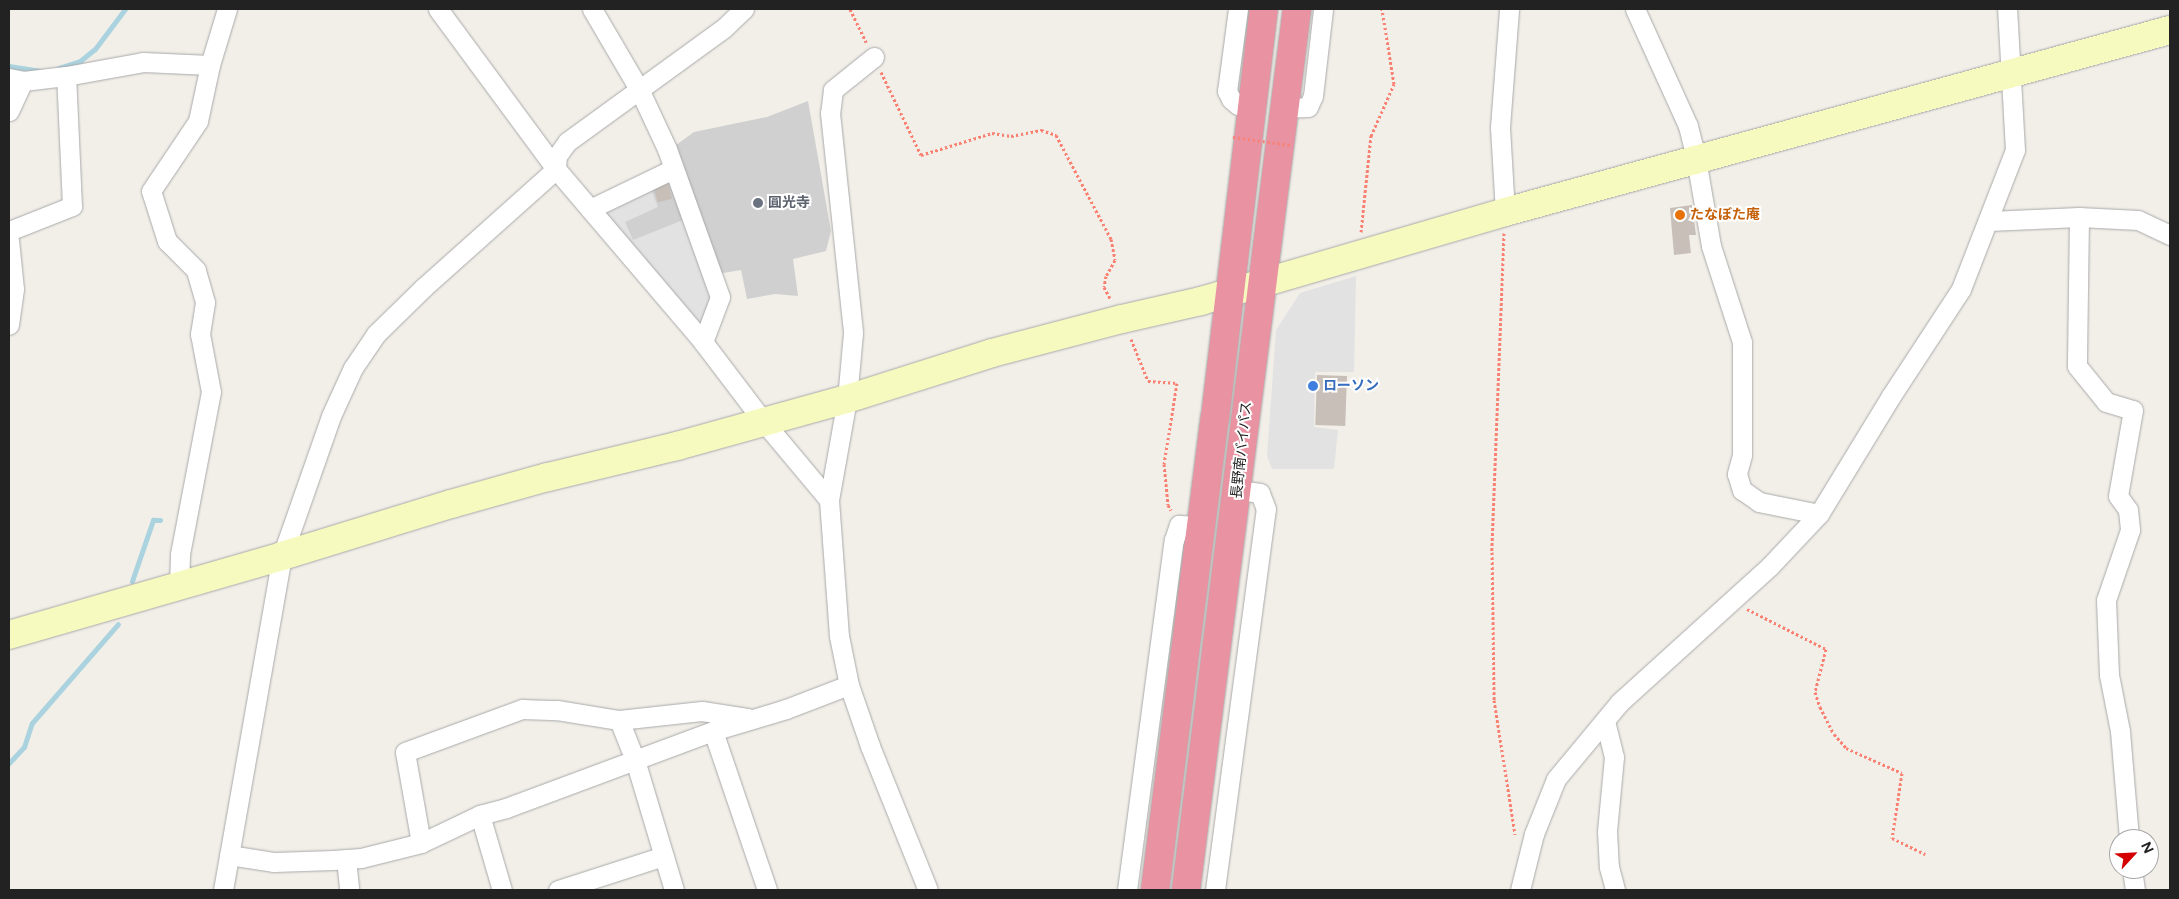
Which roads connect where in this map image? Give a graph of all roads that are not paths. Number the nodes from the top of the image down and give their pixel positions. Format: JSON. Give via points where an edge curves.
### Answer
{"nodes":[{"id":1,"x":227,"y":9,"type":"edge"},
{"id":2,"x":438,"y":9,"type":"edge"},
{"id":3,"x":592,"y":9,"type":"edge"},
{"id":4,"x":744,"y":9,"type":"edge"},
{"id":5,"x":1238,"y":9,"type":"edge"},
{"id":6,"x":1264,"y":9,"type":"edge"},
{"id":7,"x":1297,"y":9,"type":"edge"},
{"id":8,"x":1323,"y":9,"type":"edge"},
{"id":9,"x":1508,"y":9,"type":"edge"},
{"id":10,"x":1634,"y":9,"type":"edge"},
{"id":11,"x":2007,"y":9,"type":"edge"},
{"id":12,"x":2170,"y":30,"type":"edge"},
{"id":13,"x":874,"y":58,"type":"road end"},
{"id":14,"x":210,"y":65,"type":"junction"},
{"id":15,"x":2012,"y":72,"type":"junction"},
{"id":16,"x":66,"y":76,"type":"junction"},
{"id":17,"x":16,"y":80,"type":"edge"},
{"id":18,"x":639,"y":89,"type":"junction"},
{"id":19,"x":1252,"y":106,"type":"junction"},
{"id":20,"x":1283,"y":108,"type":"junction"},
{"id":21,"x":9,"y":111,"type":"edge"},
{"id":22,"x":1696,"y":159,"type":"junction"},
{"id":23,"x":556,"y":169,"type":"junction"},
{"id":24,"x":673,"y":169,"type":"junction"},
{"id":25,"x":590,"y":208,"type":"junction"},
{"id":26,"x":1505,"y":212,"type":"junction"},
{"id":27,"x":2079,"y":217,"type":"junction"},
{"id":28,"x":1989,"y":221,"type":"junction"},
{"id":29,"x":9,"y":231,"type":"edge"},
{"id":30,"x":2170,"y":235,"type":"edge"},
{"id":31,"x":9,"y":240,"type":"edge"},
{"id":32,"x":1261,"y":283,"type":"junction"},
{"id":33,"x":1229,"y":292,"type":"junction"},
{"id":34,"x":9,"y":325,"type":"edge"},
{"id":35,"x":703,"y":342,"type":"junction"},
{"id":36,"x":847,"y":398,"type":"junction"},
{"id":37,"x":763,"y":421,"type":"junction"},
{"id":38,"x":1238,"y":490,"type":"junction"},
{"id":39,"x":829,"y":500,"type":"junction"},
{"id":40,"x":1819,"y":514,"type":"junction"},
{"id":41,"x":1189,"y":525,"type":"junction"},
{"id":42,"x":282,"y":556,"type":"junction"},
{"id":43,"x":179,"y":585,"type":"junction"},
{"id":44,"x":9,"y":635,"type":"edge"},
{"id":45,"x":850,"y":685,"type":"junction"},
{"id":46,"x":754,"y":719,"type":"junction"},
{"id":47,"x":619,"y":720,"type":"junction"},
{"id":48,"x":1605,"y":721,"type":"junction"},
{"id":49,"x":713,"y":731,"type":"junction"},
{"id":50,"x":635,"y":760,"type":"junction"},
{"id":51,"x":480,"y":815,"type":"junction"},
{"id":52,"x":2128,"y":829,"type":"edge"},
{"id":53,"x":421,"y":843,"type":"junction"},
{"id":54,"x":229,"y":855,"type":"junction"},
{"id":55,"x":664,"y":856,"type":"junction"},
{"id":56,"x":346,"y":859,"type":"junction"},
{"id":57,"x":581,"y":887,"type":"edge"},
{"id":58,"x":223,"y":890,"type":"edge"},
{"id":59,"x":349,"y":890,"type":"edge"},
{"id":60,"x":502,"y":890,"type":"edge"},
{"id":61,"x":558,"y":890,"type":"edge"},
{"id":62,"x":674,"y":890,"type":"edge"},
{"id":63,"x":768,"y":890,"type":"edge"},
{"id":64,"x":928,"y":890,"type":"edge"},
{"id":65,"x":1126,"y":890,"type":"edge"},
{"id":66,"x":1155,"y":890,"type":"edge"},
{"id":67,"x":1186,"y":890,"type":"edge"},
{"id":68,"x":1215,"y":890,"type":"edge"},
{"id":69,"x":1520,"y":890,"type":"edge"},
{"id":70,"x":1615,"y":890,"type":"edge"}],
"edges":[{"from":1,"to":14,"type":"street"},
{"from":2,"to":23,"type":"street"},
{"from":3,"to":18,"type":"street"},
{"from":4,"to":18,"type":"street","via":[[724,28]]},
{"from":5,"to":19,"type":"street","via":[[1228,91],[1238,105]]},
{"from":6,"to":19,"type":"highway"},
{"from":7,"to":20,"type":"highway","name":"長野南バイパス"},
{"from":8,"to":20,"type":"street","via":[[1313,96],[1308,108]]},
{"from":9,"to":26,"type":"street","via":[[1500,126]]},
{"from":10,"to":22,"type":"street","via":[[1688,126]]},
{"from":11,"to":15,"type":"street"},
{"from":12,"to":15,"type":"street"},
{"from":13,"to":36,"type":"street","via":[[833,90],[830,113],[853,333]]},
{"from":14,"to":16,"type":"street","via":[[143,62]]},
{"from":14,"to":43,"type":"street","via":[[198,120],[151,191],[167,242],[196,270],[205,302],[200,334],[211,392],[180,554]]},
{"from":15,"to":22,"type":"street"},
{"from":15,"to":28,"type":"street","via":[[2015,150]]},
{"from":16,"to":17,"type":"street"},
{"from":16,"to":29,"type":"street","via":[[72,206]]},
{"from":17,"to":21,"type":"street"},
{"from":18,"to":23,"type":"street","via":[[567,142],[557,156]]},
{"from":18,"to":24,"type":"street"},
{"from":19,"to":33,"type":"highway"},
{"from":20,"to":32,"type":"highway","name":"長野南バイパス"},
{"from":22,"to":26,"type":"street"},
{"from":22,"to":40,"type":"street","via":[[1711,246],[1742,342],[1742,454],[1737,474],[1742,490],[1759,502]]},
{"from":23,"to":25,"type":"street"},
{"from":23,"to":42,"type":"street","via":[[376,334],[354,368],[331,416]]},
{"from":24,"to":25,"type":"street"},
{"from":24,"to":35,"type":"street","via":[[720,297]]},
{"from":25,"to":35,"type":"street"},
{"from":26,"to":32,"type":"street"},
{"from":27,"to":28,"type":"street"},
{"from":27,"to":30,"type":"street","via":[[2138,220]]},
{"from":27,"to":52,"type":"street","via":[[2077,366],[2106,402],[2133,410],[2118,496],[2128,510],[2130,530],[2106,600],[2109,675],[2120,731]]},
{"from":28,"to":40,"type":"street","via":[[1961,289]]},
{"from":31,"to":34,"type":"street","via":[[14,289]]},
{"from":32,"to":33,"type":"street"},
{"from":32,"to":38,"type":"highway","name":"長野南バイパス"},
{"from":33,"to":36,"type":"street","via":[[1201,302],[1122,319],[992,354]]},
{"from":33,"to":41,"type":"highway","via":[[1215,418]]},
{"from":35,"to":37,"type":"street"},
{"from":36,"to":37,"type":"street"},
{"from":36,"to":39,"type":"street"},
{"from":37,"to":39,"type":"street"},
{"from":37,"to":42,"type":"street","via":[[460,501]]},
{"from":38,"to":67,"type":"highway","name":"長野南バイパス"},
{"from":38,"to":68,"type":"street","via":[[1260,493],[1266,510]]},
{"from":39,"to":45,"type":"street","via":[[839,636]]},
{"from":40,"to":48,"type":"street","via":[[1770,566],[1620,702]]},
{"from":41,"to":65,"type":"street","via":[[1174,540]]},
{"from":41,"to":66,"type":"highway"},
{"from":42,"to":43,"type":"street"},
{"from":42,"to":54,"type":"street"},
{"from":43,"to":44,"type":"street"},
{"from":45,"to":46,"type":"street"},
{"from":45,"to":64,"type":"street","via":[[894,808]]},
{"from":46,"to":47,"type":"street","via":[[702,711]]},
{"from":46,"to":49,"type":"street"},
{"from":47,"to":50,"type":"street"},
{"from":47,"to":53,"type":"street","via":[[556,710],[522,709],[405,752]]},
{"from":48,"to":69,"type":"street","via":[[1556,778],[1534,834]]},
{"from":48,"to":70,"type":"street","via":[[1614,757],[1607,831],[1609,867]]},
{"from":49,"to":50,"type":"street"},
{"from":49,"to":63,"type":"street"},
{"from":50,"to":51,"type":"street"},
{"from":50,"to":55,"type":"street"},
{"from":51,"to":53,"type":"street"},
{"from":51,"to":60,"type":"street"},
{"from":53,"to":56,"type":"street"},
{"from":54,"to":56,"type":"street","via":[[274,862]]},
{"from":54,"to":58,"type":"street"},
{"from":55,"to":57,"type":"street"},
{"from":55,"to":62,"type":"street"},
{"from":56,"to":59,"type":"street"},
{"from":57,"to":61,"type":"street"}]}
